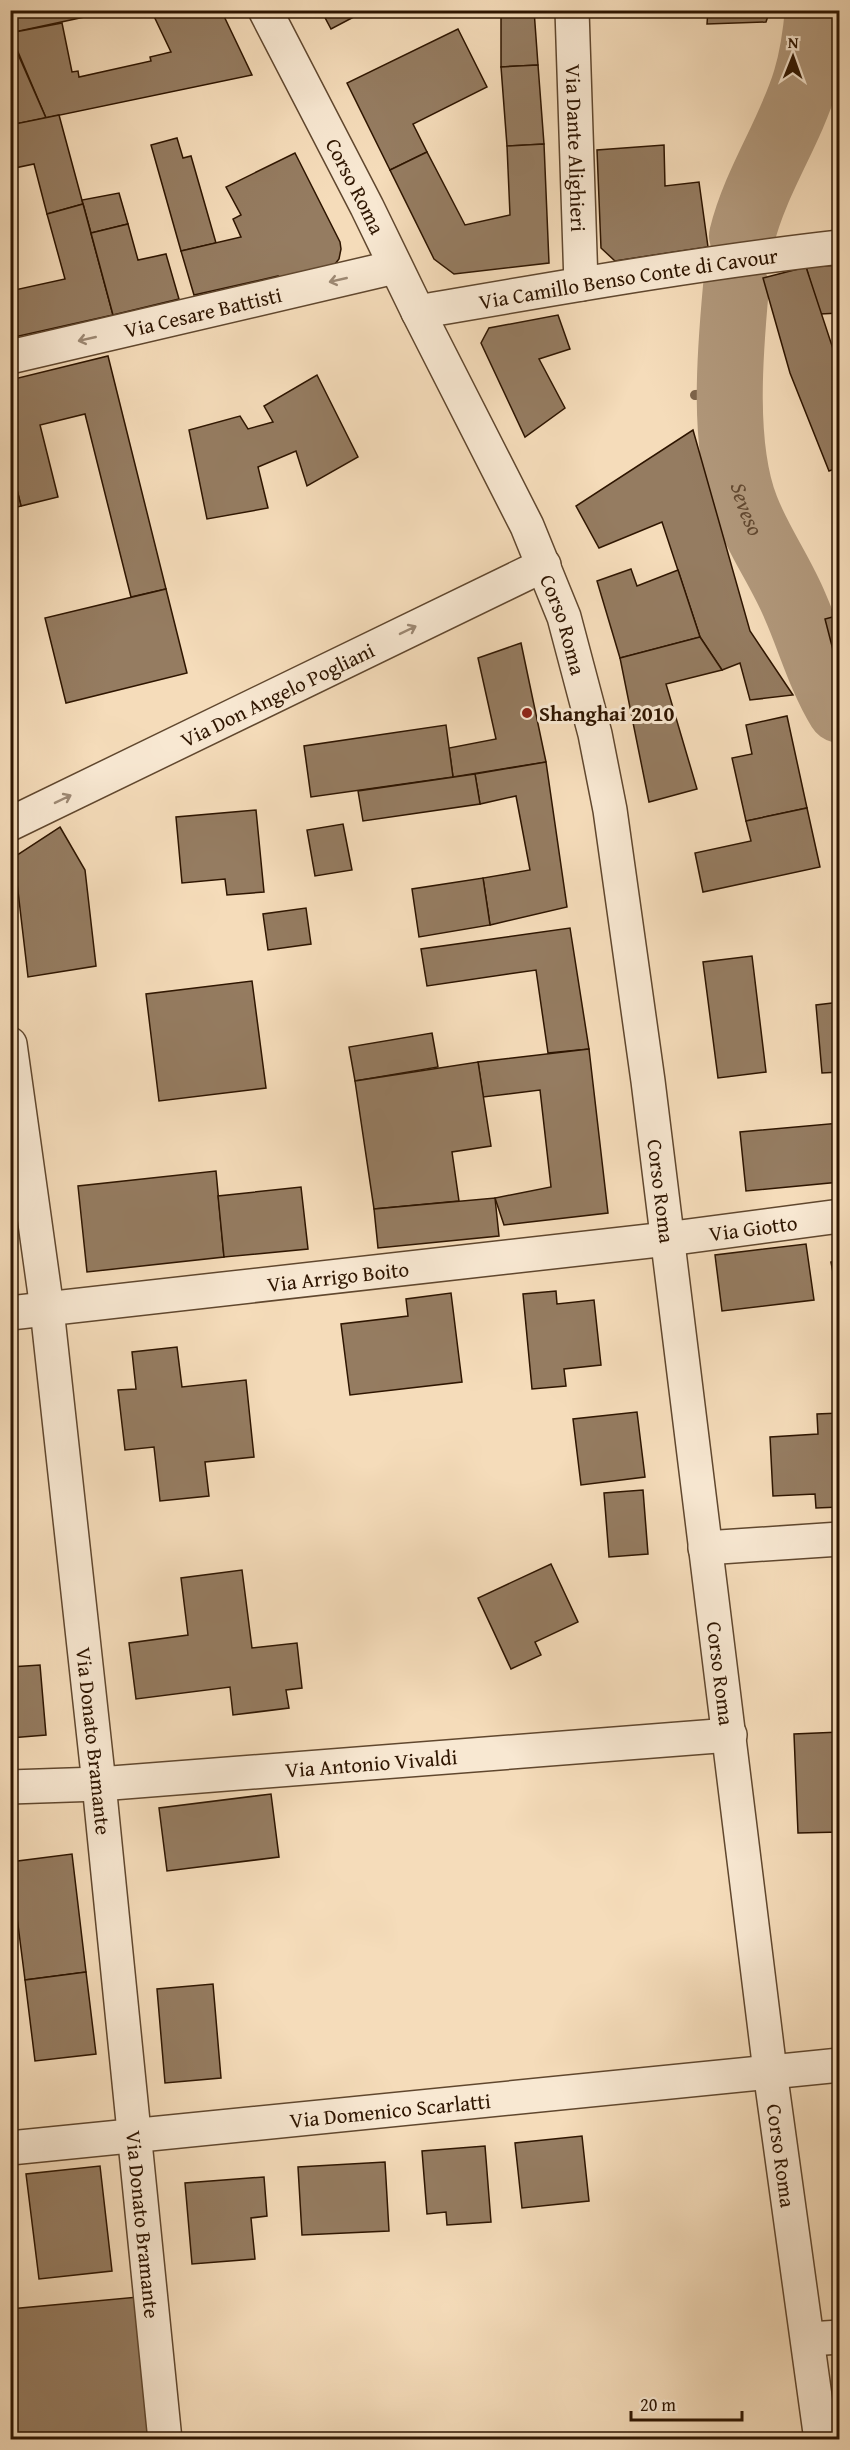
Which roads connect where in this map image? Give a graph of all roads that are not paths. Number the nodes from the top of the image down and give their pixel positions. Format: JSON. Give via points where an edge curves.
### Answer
{"nodes":[{"id":1,"x":265,"y":10,"type":"edge"},
{"id":2,"x":572,"y":10,"type":"edge"},
{"id":3,"x":840,"y":247,"type":"edge"},
{"id":4,"x":395,"y":267,"type":"junction"},
{"id":5,"x":581,"y":284,"type":"junction"},
{"id":6,"x":418,"y":312,"type":"junction"},
{"id":7,"x":10,"y":357,"type":"edge"},
{"id":8,"x":544,"y":565,"type":"junction"},
{"id":9,"x":10,"y":824,"type":"edge"},
{"id":10,"x":10,"y":1044,"type":"edge"},
{"id":11,"x":840,"y":1216,"type":"edge"},
{"id":12,"x":667,"y":1239,"type":"junction"},
{"id":13,"x":47,"y":1309,"type":"junction"},
{"id":14,"x":10,"y":1313,"type":"edge"},
{"id":15,"x":840,"y":1539,"type":"edge"},
{"id":16,"x":705,"y":1548,"type":"junction"},
{"id":17,"x":730,"y":1735,"type":"junction"},
{"id":18,"x":99,"y":1784,"type":"junction"},
{"id":19,"x":10,"y":1786,"type":"edge"},
{"id":20,"x":840,"y":2065,"type":"edge"},
{"id":21,"x":770,"y":2071,"type":"junction"},
{"id":22,"x":135,"y":2136,"type":"junction"},
{"id":23,"x":10,"y":2148,"type":"edge"},
{"id":24,"x":824,"y":2338,"type":"edge"},
{"id":25,"x":165,"y":2439,"type":"edge"},
{"id":26,"x":821,"y":2439,"type":"edge"}],
"edges":[{"from":1,"to":4,"type":"street","name":"Corso Roma"},
{"from":2,"to":5,"type":"street","name":"Via Dante Alighieri"},
{"from":3,"to":5,"type":"street","name":"Via Camillo Benso Conte di Cavour"},
{"from":4,"to":6,"type":"street","name":"Corso Roma"},
{"from":4,"to":7,"type":"street","name":"Via Cesare Battisti","one_way":true},
{"from":5,"to":6,"type":"street","name":"Via Camillo Benso Conte di Cavour"},
{"from":6,"to":8,"type":"street","name":"Corso Roma"},
{"from":9,"to":8,"type":"street","name":"Via Don Angelo Pogliani","one_way":true},
{"from":8,"to":12,"type":"street","name":"Corso Roma","via":[[581,678],[610,810]]},
{"from":10,"to":13,"type":"street","name":"Via Donato Bramante"},
{"from":11,"to":12,"type":"street","name":"Via Giotto"},
{"from":12,"to":13,"type":"street","name":"Via Arrigo Boito"},
{"from":12,"to":16,"type":"street","name":"Corso Roma"},
{"from":13,"to":14,"type":"street","name":"Via Arrigo Boito"},
{"from":13,"to":18,"type":"street","name":"Via Donato Bramante"},
{"from":15,"to":16,"type":"street"},
{"from":16,"to":17,"type":"street","name":"Corso Roma"},
{"from":17,"to":18,"type":"street","name":"Via Antonio Vivaldi"},
{"from":17,"to":21,"type":"street","name":"Corso Roma"},
{"from":18,"to":19,"type":"street","name":"Via Antonio Vivaldi"},
{"from":18,"to":22,"type":"street","name":"Via Donato Bramante"},
{"from":20,"to":21,"type":"street","name":"Via Domenico Scarlatti"},
{"from":21,"to":22,"type":"street","name":"Via Domenico Scarlatti"},
{"from":21,"to":24,"type":"street","name":"Corso Roma"},
{"from":22,"to":23,"type":"street","name":"Via Domenico Scarlatti"},
{"from":22,"to":25,"type":"street","name":"Via Donato Bramante"},
{"from":24,"to":26,"type":"street","name":"Corso Roma"}]}
